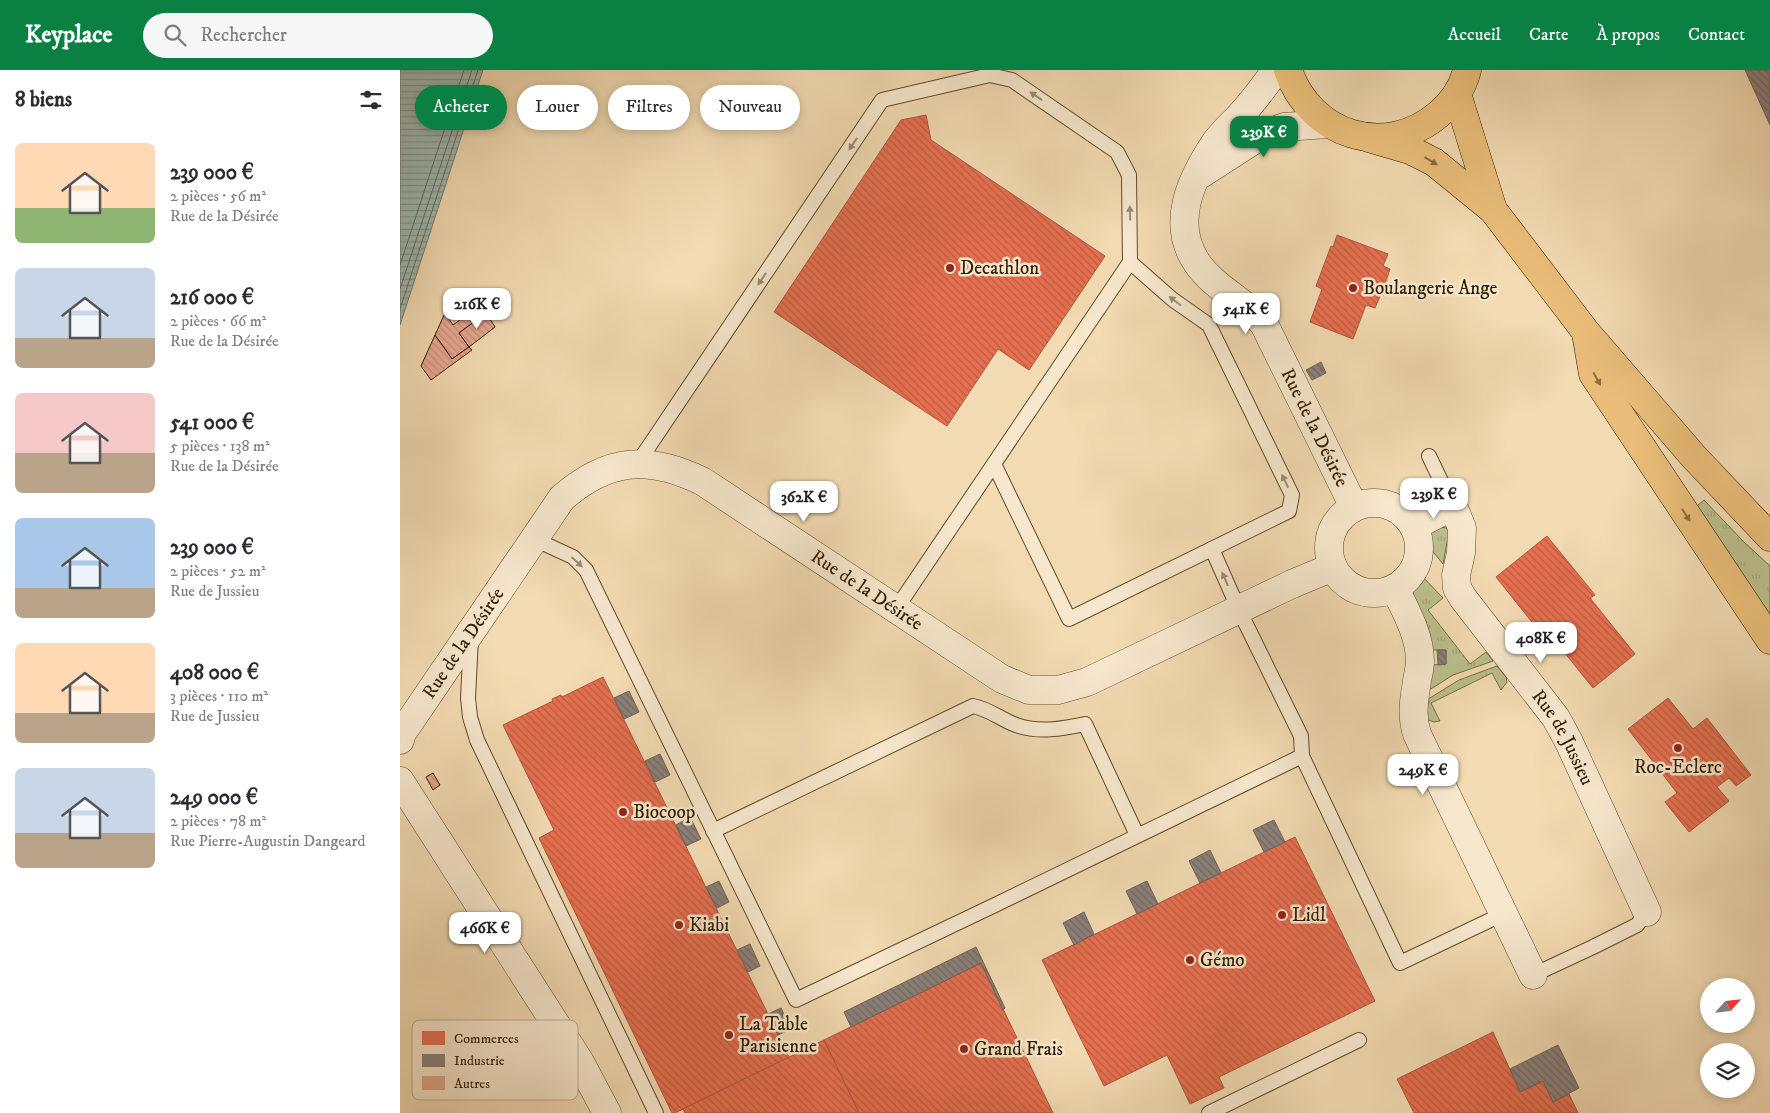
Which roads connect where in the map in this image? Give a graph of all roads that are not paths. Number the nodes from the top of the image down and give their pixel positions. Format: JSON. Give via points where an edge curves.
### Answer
{"nodes":[{"id":1,"x":1276,"y":70,"type":"edge"},
{"id":2,"x":1288,"y":70,"type":"edge"},
{"id":3,"x":1462,"y":82,"type":"edge"},
{"id":4,"x":1328,"y":124,"type":"junction"},
{"id":5,"x":1369,"y":138,"type":"junction"},
{"id":6,"x":1195,"y":177,"type":"junction"},
{"id":7,"x":1493,"y":210,"type":"junction"},
{"id":8,"x":1130,"y":262,"type":"junction"},
{"id":9,"x":1586,"y":332,"type":"junction"},
{"id":10,"x":1429,"y":456,"type":"dead end"},
{"id":11,"x":637,"y":464,"type":"junction"},
{"id":12,"x":994,"y":464,"type":"junction"},
{"id":13,"x":1454,"y":506,"type":"junction"},
{"id":14,"x":1354,"y":507,"type":"junction"},
{"id":15,"x":1414,"y":526,"type":"junction"},
{"id":16,"x":1770,"y":537,"type":"edge"},
{"id":17,"x":534,"y":539,"type":"junction"},
{"id":18,"x":1212,"y":549,"type":"junction"},
{"id":19,"x":1333,"y":567,"type":"junction"},
{"id":20,"x":1395,"y":589,"type":"junction"},
{"id":21,"x":896,"y":609,"type":"junction"},
{"id":22,"x":1239,"y":610,"type":"junction"},
{"id":23,"x":472,"y":631,"type":"junction"},
{"id":24,"x":1770,"y":640,"type":"edge"},
{"id":25,"x":400,"y":740,"type":"edge"},
{"id":26,"x":1302,"y":756,"type":"junction"},
{"id":27,"x":400,"y":781,"type":"edge"},
{"id":28,"x":713,"y":831,"type":"junction"},
{"id":29,"x":1137,"y":834,"type":"junction"},
{"id":30,"x":1648,"y":912,"type":"joint"},
{"id":31,"x":1503,"y":914,"type":"junction"},
{"id":32,"x":1533,"y":975,"type":"joint"},
{"id":33,"x":553,"y":1020,"type":"edge"},
{"id":34,"x":1359,"y":1040,"type":"dead end"},
{"id":35,"x":578,"y":1059,"type":"edge"},
{"id":36,"x":606,"y":1113,"type":"edge"},
{"id":37,"x":656,"y":1113,"type":"edge"},
{"id":38,"x":1209,"y":1113,"type":"edge"}],
"edges":[{"from":1,"to":6,"type":"street","name":"Rue de la Désirée","via":[[1216,142]]},
{"from":2,"to":4,"type":"main road","via":[[1303,101]]},
{"from":3,"to":5,"type":"main road","via":[[1445,109],[1430,122],[1392,137]]},
{"from":3,"to":7,"type":"main road"},
{"from":4,"to":5,"type":"main road"},
{"from":4,"to":6,"type":"street","via":[[1284,127],[1260,136]]},
{"from":5,"to":7,"type":"main road","one_way":true,"via":[[1410,150],[1434,162]]},
{"from":6,"to":14,"type":"street","name":"Rue de la Désirée","via":[[1184,214],[1184,232],[1193,255],[1207,276],[1253,311],[1264,324]]},
{"from":7,"to":9,"type":"main road"},
{"from":8,"to":11,"type":"lane","one_way":true,"via":[[1129,175],[1117,152],[1012,80],[990,75],[882,100]]},
{"from":8,"to":12,"type":"lane"},
{"from":18,"to":8,"type":"lane","one_way":true,"via":[[1289,512],[1292,495],[1209,325],[1172,299]]},
{"from":9,"to":16,"type":"main road","via":[[1694,457]]},
{"from":9,"to":24,"type":"main road","one_way":true,"via":[[1593,374]]},
{"from":10,"to":13,"type":"lane"},
{"from":11,"to":17,"type":"street","name":"Rue de la Désirée","via":[[607,470],[576,486],[562,498]]},
{"from":11,"to":21,"type":"street","name":"Rue de la Désirée","via":[[680,470],[702,481]]},
{"from":12,"to":18,"type":"lane","via":[[1069,619]]},
{"from":12,"to":21,"type":"lane"},
{"from":13,"to":15,"type":"street"},
{"from":13,"to":30,"type":"street","name":"Rue de Jussieu","via":[[1462,528],[1457,588],[1556,718]]},
{"from":14,"to":15,"type":"street","via":[[1376,502],[1388,504],[1398,509]]},
{"from":14,"to":19,"type":"street","via":[[1340,518],[1331,532],[1329,556]]},
{"from":15,"to":20,"type":"street","via":[[1419,540],[1417,562],[1406,580]]},
{"from":17,"to":23,"type":"street","name":"Rue de la Désirée"},
{"from":17,"to":28,"type":"lane","one_way":true,"via":[[573,558],[586,570]]},
{"from":22,"to":18,"type":"lane","one_way":true},
{"from":19,"to":20,"type":"street","via":[[1344,581],[1359,591],[1383,593]]},
{"from":19,"to":22,"type":"street","name":"Rue de la Désirée"},
{"from":20,"to":31,"type":"street","via":[[1419,646],[1413,722]]},
{"from":21,"to":22,"type":"street","name":"Rue de la Désirée","via":[[1002,679],[1029,690],[1058,690],[1087,682]]},
{"from":22,"to":26,"type":"lane","via":[[1300,736]]},
{"from":23,"to":25,"type":"street","name":"Rue de la Désirée"},
{"from":23,"to":37,"type":"lane","via":[[468,698],[477,740]]},
{"from":26,"to":29,"type":"lane"},
{"from":26,"to":31,"type":"lane","via":[[1400,963]]},
{"from":27,"to":33,"type":"street"},
{"from":28,"to":29,"type":"lane","via":[[973,706],[984,708],[1016,725],[1042,729],[1085,724]]},
{"from":28,"to":29,"type":"lane","via":[[796,1000]]},
{"from":30,"to":32,"type":"lane","via":[[1637,924]]},
{"from":31,"to":32,"type":"street"},
{"from":34,"to":38,"type":"lane"},
{"from":35,"to":36,"type":"street"}]}
